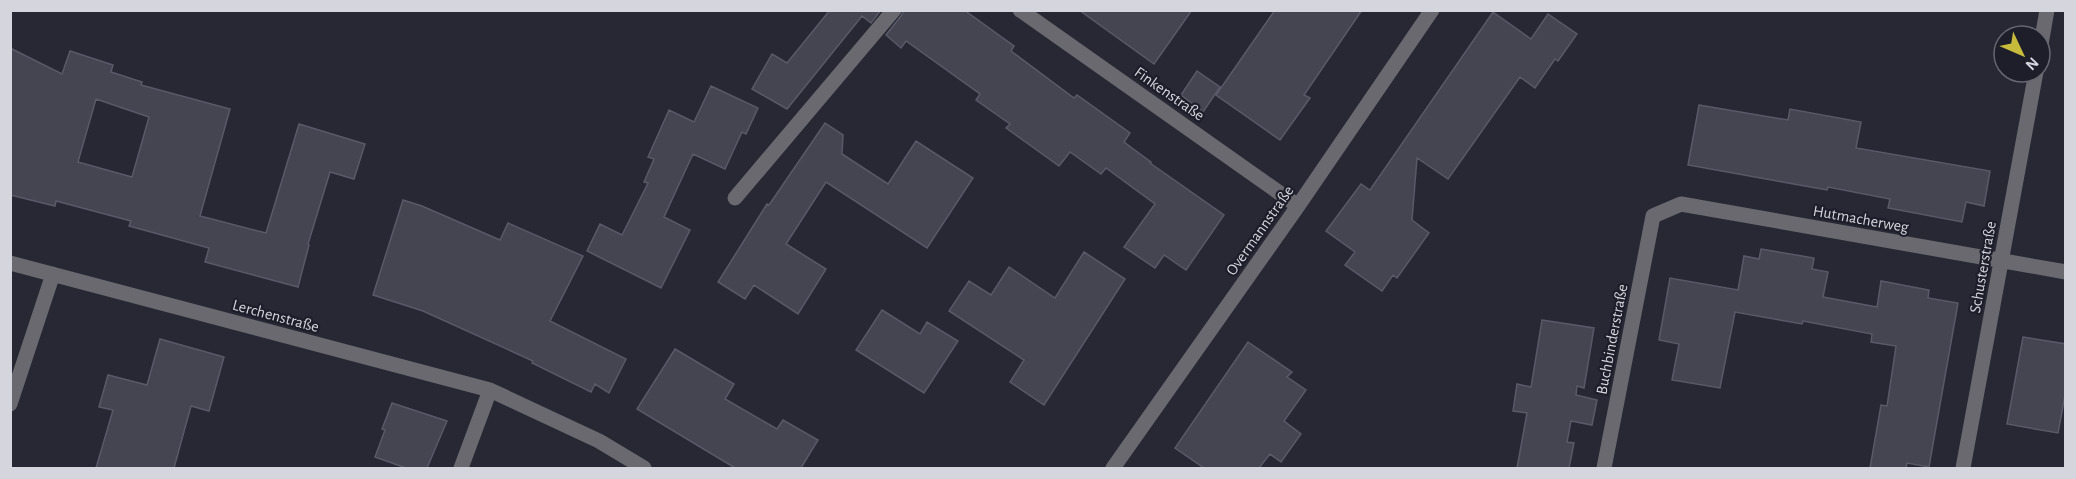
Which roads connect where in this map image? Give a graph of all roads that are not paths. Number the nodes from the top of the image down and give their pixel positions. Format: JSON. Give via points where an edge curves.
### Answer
{"nodes":[{"id":1,"x":894,"y":10,"type":"edge"},
{"id":2,"x":1020,"y":10,"type":"edge"},
{"id":3,"x":1432,"y":10,"type":"edge"},
{"id":4,"x":2034,"y":84,"type":"edge"},
{"id":5,"x":735,"y":198,"type":"dead end"},
{"id":6,"x":1298,"y":206,"type":"junction"},
{"id":7,"x":1653,"y":216,"type":"joint"},
{"id":8,"x":2001,"y":260,"type":"junction"},
{"id":9,"x":10,"y":263,"type":"edge"},
{"id":10,"x":2066,"y":272,"type":"edge"},
{"id":11,"x":53,"y":274,"type":"junction"},
{"id":12,"x":490,"y":390,"type":"junction"},
{"id":13,"x":10,"y":404,"type":"edge"},
{"id":14,"x":461,"y":468,"type":"edge"},
{"id":15,"x":644,"y":468,"type":"edge"},
{"id":16,"x":1113,"y":468,"type":"edge"},
{"id":17,"x":1604,"y":468,"type":"edge"},
{"id":18,"x":1963,"y":468,"type":"edge"}],
"edges":[{"from":1,"to":5,"type":"street"},
{"from":2,"to":6,"type":"street","name":"Finkenstraße"},
{"from":3,"to":6,"type":"street","name":"Overmannstraße"},
{"from":4,"to":8,"type":"street","name":"Schusterstraße"},
{"from":6,"to":16,"type":"street","name":"Overmannstraße"},
{"from":7,"to":8,"type":"street","name":"Hutmacherweg","via":[[1681,204]]},
{"from":7,"to":17,"type":"street","name":"Buchbinderstraße"},
{"from":8,"to":10,"type":"street","name":"Hutmacherweg"},
{"from":8,"to":18,"type":"street","name":"Schusterstraße"},
{"from":9,"to":11,"type":"street","name":"Lerchenstraße"},
{"from":11,"to":12,"type":"street","name":"Lerchenstraße"},
{"from":11,"to":13,"type":"street"},
{"from":12,"to":14,"type":"street"},
{"from":12,"to":15,"type":"street","name":"Lerchenstraße","via":[[599,441]]}]}
